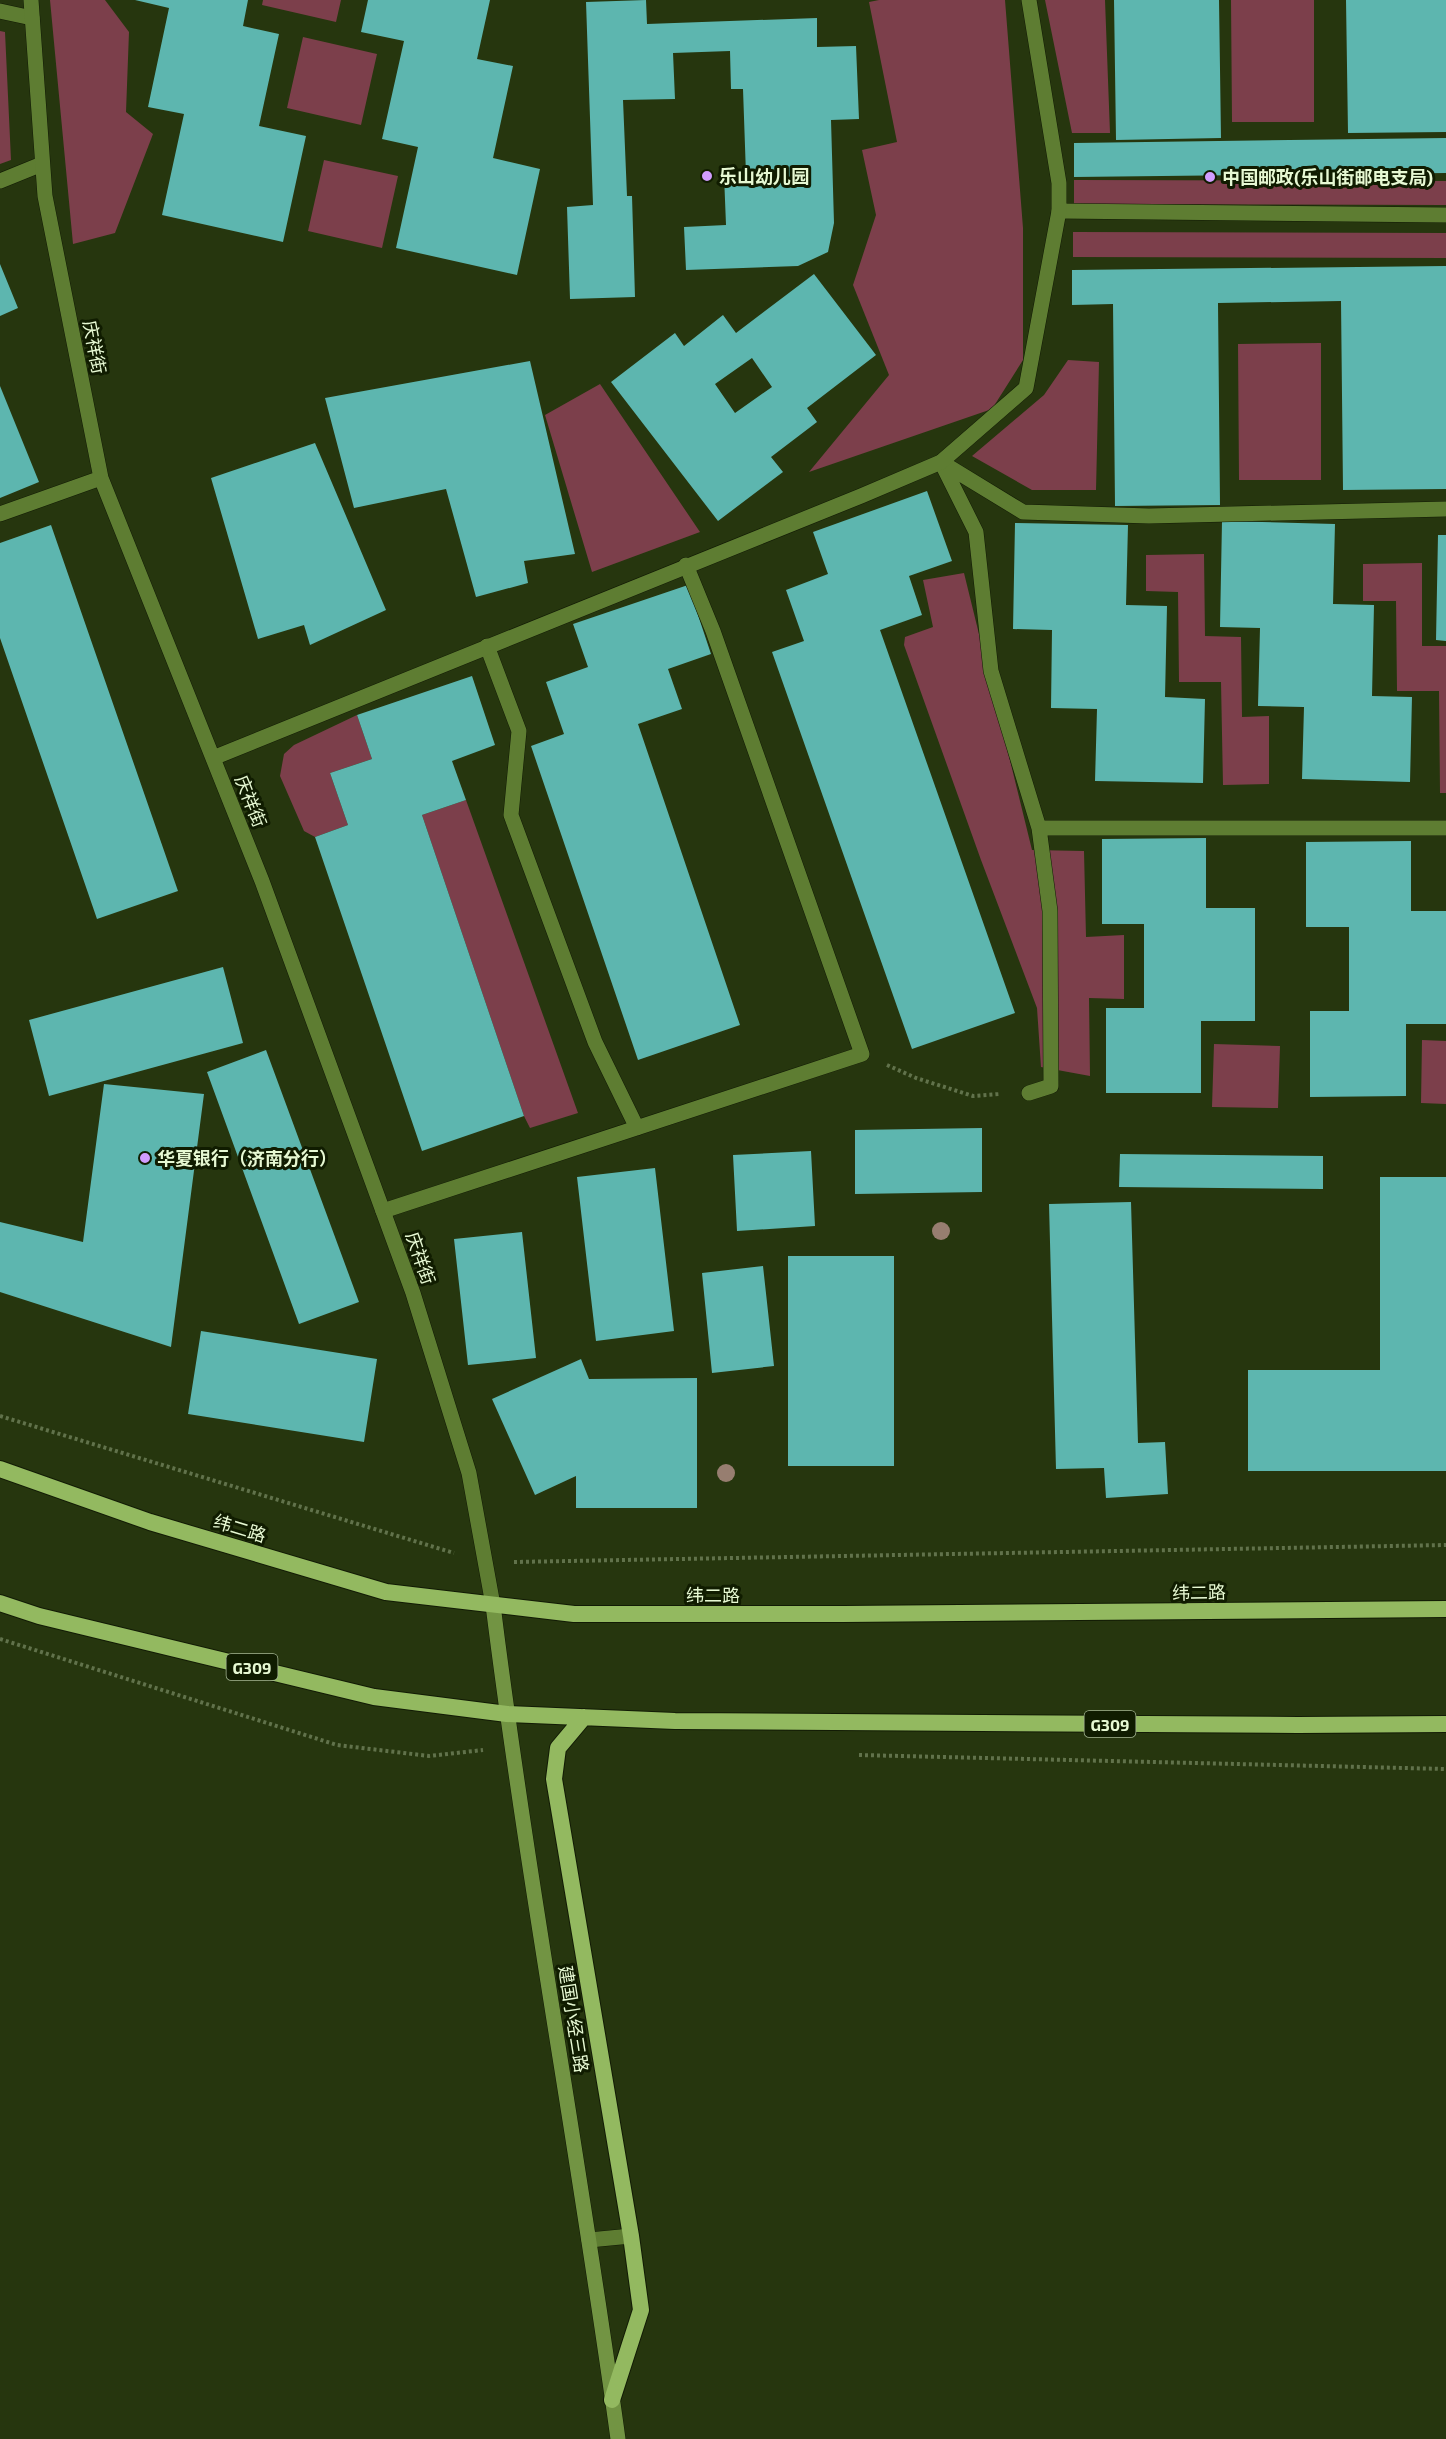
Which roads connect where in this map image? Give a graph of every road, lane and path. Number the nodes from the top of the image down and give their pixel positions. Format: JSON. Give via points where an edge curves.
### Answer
{"nodes":[{"id":1,"x":31,"y":0,"type":"edge"},
{"id":2,"x":1029,"y":0,"type":"edge"},
{"id":3,"x":0,"y":11,"type":"edge"},
{"id":4,"x":32,"y":18,"type":"junction"},
{"id":5,"x":42,"y":164,"type":"junction"},
{"id":6,"x":0,"y":181,"type":"edge"},
{"id":7,"x":1059,"y":211,"type":"junction"},
{"id":8,"x":1446,"y":214,"type":"edge"},
{"id":9,"x":941,"y":462,"type":"junction"},
{"id":10,"x":101,"y":478,"type":"junction"},
{"id":11,"x":1446,"y":509,"type":"edge"},
{"id":12,"x":0,"y":514,"type":"edge"},
{"id":13,"x":686,"y":565,"type":"junction"},
{"id":14,"x":487,"y":646,"type":"junction"},
{"id":15,"x":213,"y":758,"type":"junction"},
{"id":16,"x":1039,"y":828,"type":"junction"},
{"id":17,"x":1446,"y":828,"type":"edge"},
{"id":18,"x":862,"y":1054,"type":"junction"},
{"id":19,"x":1029,"y":1093,"type":"joint"},
{"id":20,"x":637,"y":1128,"type":"junction"},
{"id":21,"x":384,"y":1211,"type":"junction"},
{"id":22,"x":0,"y":1416,"type":"edge"},
{"id":23,"x":0,"y":1469,"type":"edge"},
{"id":24,"x":1446,"y":1545,"type":"edge"},
{"id":25,"x":485,"y":1562,"type":"junction"},
{"id":26,"x":0,"y":1603,"type":"edge"},
{"id":27,"x":493,"y":1605,"type":"junction"},
{"id":28,"x":1446,"y":1609,"type":"edge"},
{"id":29,"x":507,"y":1714,"type":"junction"},
{"id":30,"x":585,"y":1717,"type":"junction"},
{"id":31,"x":1446,"y":1724,"type":"edge"},
{"id":32,"x":631,"y":2236,"type":"junction"},
{"id":33,"x":589,"y":2240,"type":"junction"},
{"id":34,"x":612,"y":2400,"type":"junction"},
{"id":35,"x":618,"y":2439,"type":"edge"}],
"edges":[{"from":1,"to":4,"type":"street","name":"庆祥街"},
{"from":2,"to":7,"type":"street","via":[[1059,183]]},
{"from":3,"to":4,"type":"street"},
{"from":4,"to":5,"type":"street","name":"庆祥街"},
{"from":5,"to":6,"type":"street"},
{"from":5,"to":10,"type":"street","name":"庆祥街"},
{"from":7,"to":8,"type":"street"},
{"from":7,"to":9,"type":"street","via":[[1026,388]]},
{"from":9,"to":11,"type":"street","via":[[1023,512],[1149,516]]},
{"from":9,"to":13,"type":"street"},
{"from":9,"to":16,"type":"street","via":[[976,532],[991,671]]},
{"from":10,"to":12,"type":"street"},
{"from":10,"to":15,"type":"street","name":"庆祥街"},
{"from":13,"to":14,"type":"street"},
{"from":13,"to":18,"type":"street","via":[[713,631]]},
{"from":14,"to":15,"type":"street"},
{"from":14,"to":20,"type":"street","via":[[519,731],[511,815],[595,1042]]},
{"from":15,"to":21,"type":"street","name":"庆祥街"},
{"from":16,"to":17,"type":"street"},
{"from":16,"to":19,"type":"street","via":[[1050,911],[1051,1086]]},
{"from":18,"to":19,"type":"path","via":[[916,1078],[973,1096]]},
{"from":18,"to":20,"type":"street"},
{"from":20,"to":21,"type":"street"},
{"from":21,"to":25,"type":"street","name":"庆祥街","via":[[469,1473]]},
{"from":22,"to":25,"type":"path"},
{"from":23,"to":27,"type":"highway","name":"纬二路","via":[[150,1522],[386,1592]]},
{"from":24,"to":25,"type":"path"},
{"from":25,"to":27,"type":"street","name":"庆祥街"},
{"from":26,"to":29,"type":"highway","number":"G309","via":[[39,1616],[374,1697]]},
{"from":27,"to":28,"type":"highway","name":"纬二路","via":[[574,1614]]},
{"from":27,"to":29,"type":"main road","name":"建国小经三路"},
{"from":29,"to":30,"type":"highway","number":"G309"},
{"from":29,"to":33,"type":"main road","name":"建国小经三路"},
{"from":30,"to":31,"type":"highway","number":"G309","via":[[675,1721]]},
{"from":30,"to":32,"type":"highway","via":[[558,1748],[554,1779]]},
{"from":32,"to":33,"type":"street"},
{"from":32,"to":34,"type":"highway","via":[[641,2310]]},
{"from":33,"to":34,"type":"main road","name":"建国小经三路"},
{"from":34,"to":35,"type":"main road","name":"建国小经三路"}]}
